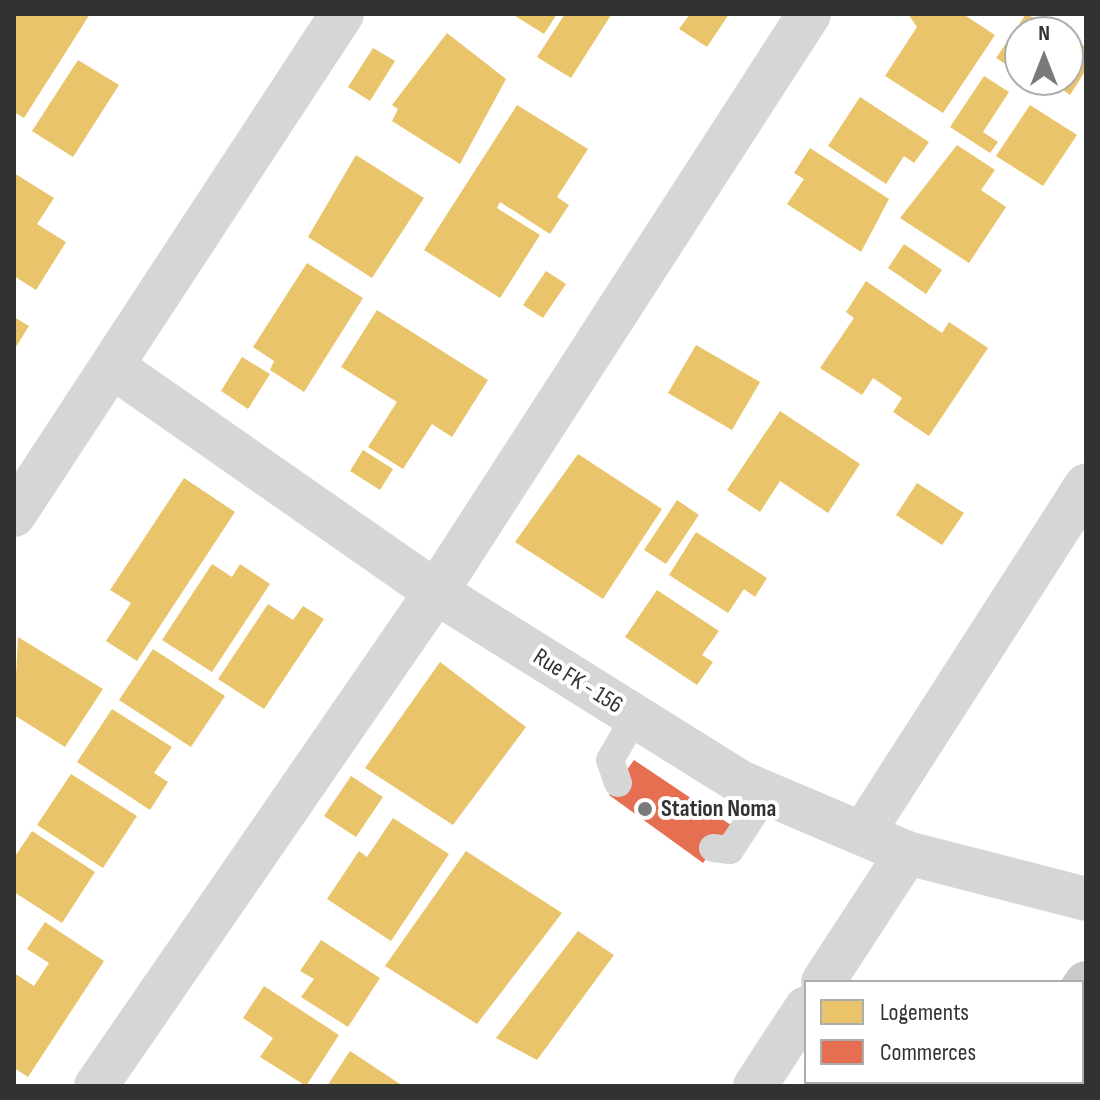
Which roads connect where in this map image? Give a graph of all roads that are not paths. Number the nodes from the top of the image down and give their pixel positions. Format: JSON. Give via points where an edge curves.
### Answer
{"nodes":[{"id":1,"x":342,"y":14,"type":"edge"},
{"id":2,"x":809,"y":14,"type":"edge"},
{"id":3,"x":116,"y":369,"type":"junction"},
{"id":4,"x":1086,"y":485,"type":"edge"},
{"id":5,"x":14,"y":515,"type":"edge"},
{"id":6,"x":436,"y":592,"type":"junction"},
{"id":7,"x":635,"y":717,"type":"junction"},
{"id":8,"x":618,"y":783,"type":"dead end"},
{"id":9,"x":766,"y":795,"type":"junction"},
{"id":10,"x":863,"y":833,"type":"junction"},
{"id":11,"x":713,"y":848,"type":"dead end"},
{"id":12,"x":907,"y":853,"type":"junction"},
{"id":13,"x":1086,"y":899,"type":"edge"},
{"id":14,"x":824,"y":980,"type":"edge"},
{"id":15,"x":804,"y":1011,"type":"edge"},
{"id":16,"x":96,"y":1086,"type":"edge"},
{"id":17,"x":755,"y":1086,"type":"edge"}],
"edges":[{"from":1,"to":3,"type":"street"},
{"from":2,"to":6,"type":"street"},
{"from":3,"to":5,"type":"street"},
{"from":3,"to":6,"type":"street","name":"Rue FK - 156"},
{"from":4,"to":10,"type":"street"},
{"from":6,"to":7,"type":"street","name":"Rue FK - 156"},
{"from":6,"to":16,"type":"street"},
{"from":7,"to":8,"type":"lane","via":[[610,760]]},
{"from":7,"to":9,"type":"street","name":"Rue FK - 156"},
{"from":9,"to":10,"type":"street","name":"Rue FK - 156"},
{"from":9,"to":11,"type":"lane","via":[[730,850]]},
{"from":10,"to":12,"type":"street","name":"Rue FK - 156"},
{"from":12,"to":13,"type":"street","name":"Rue FK - 156"},
{"from":12,"to":14,"type":"street"},
{"from":15,"to":17,"type":"street"}]}
